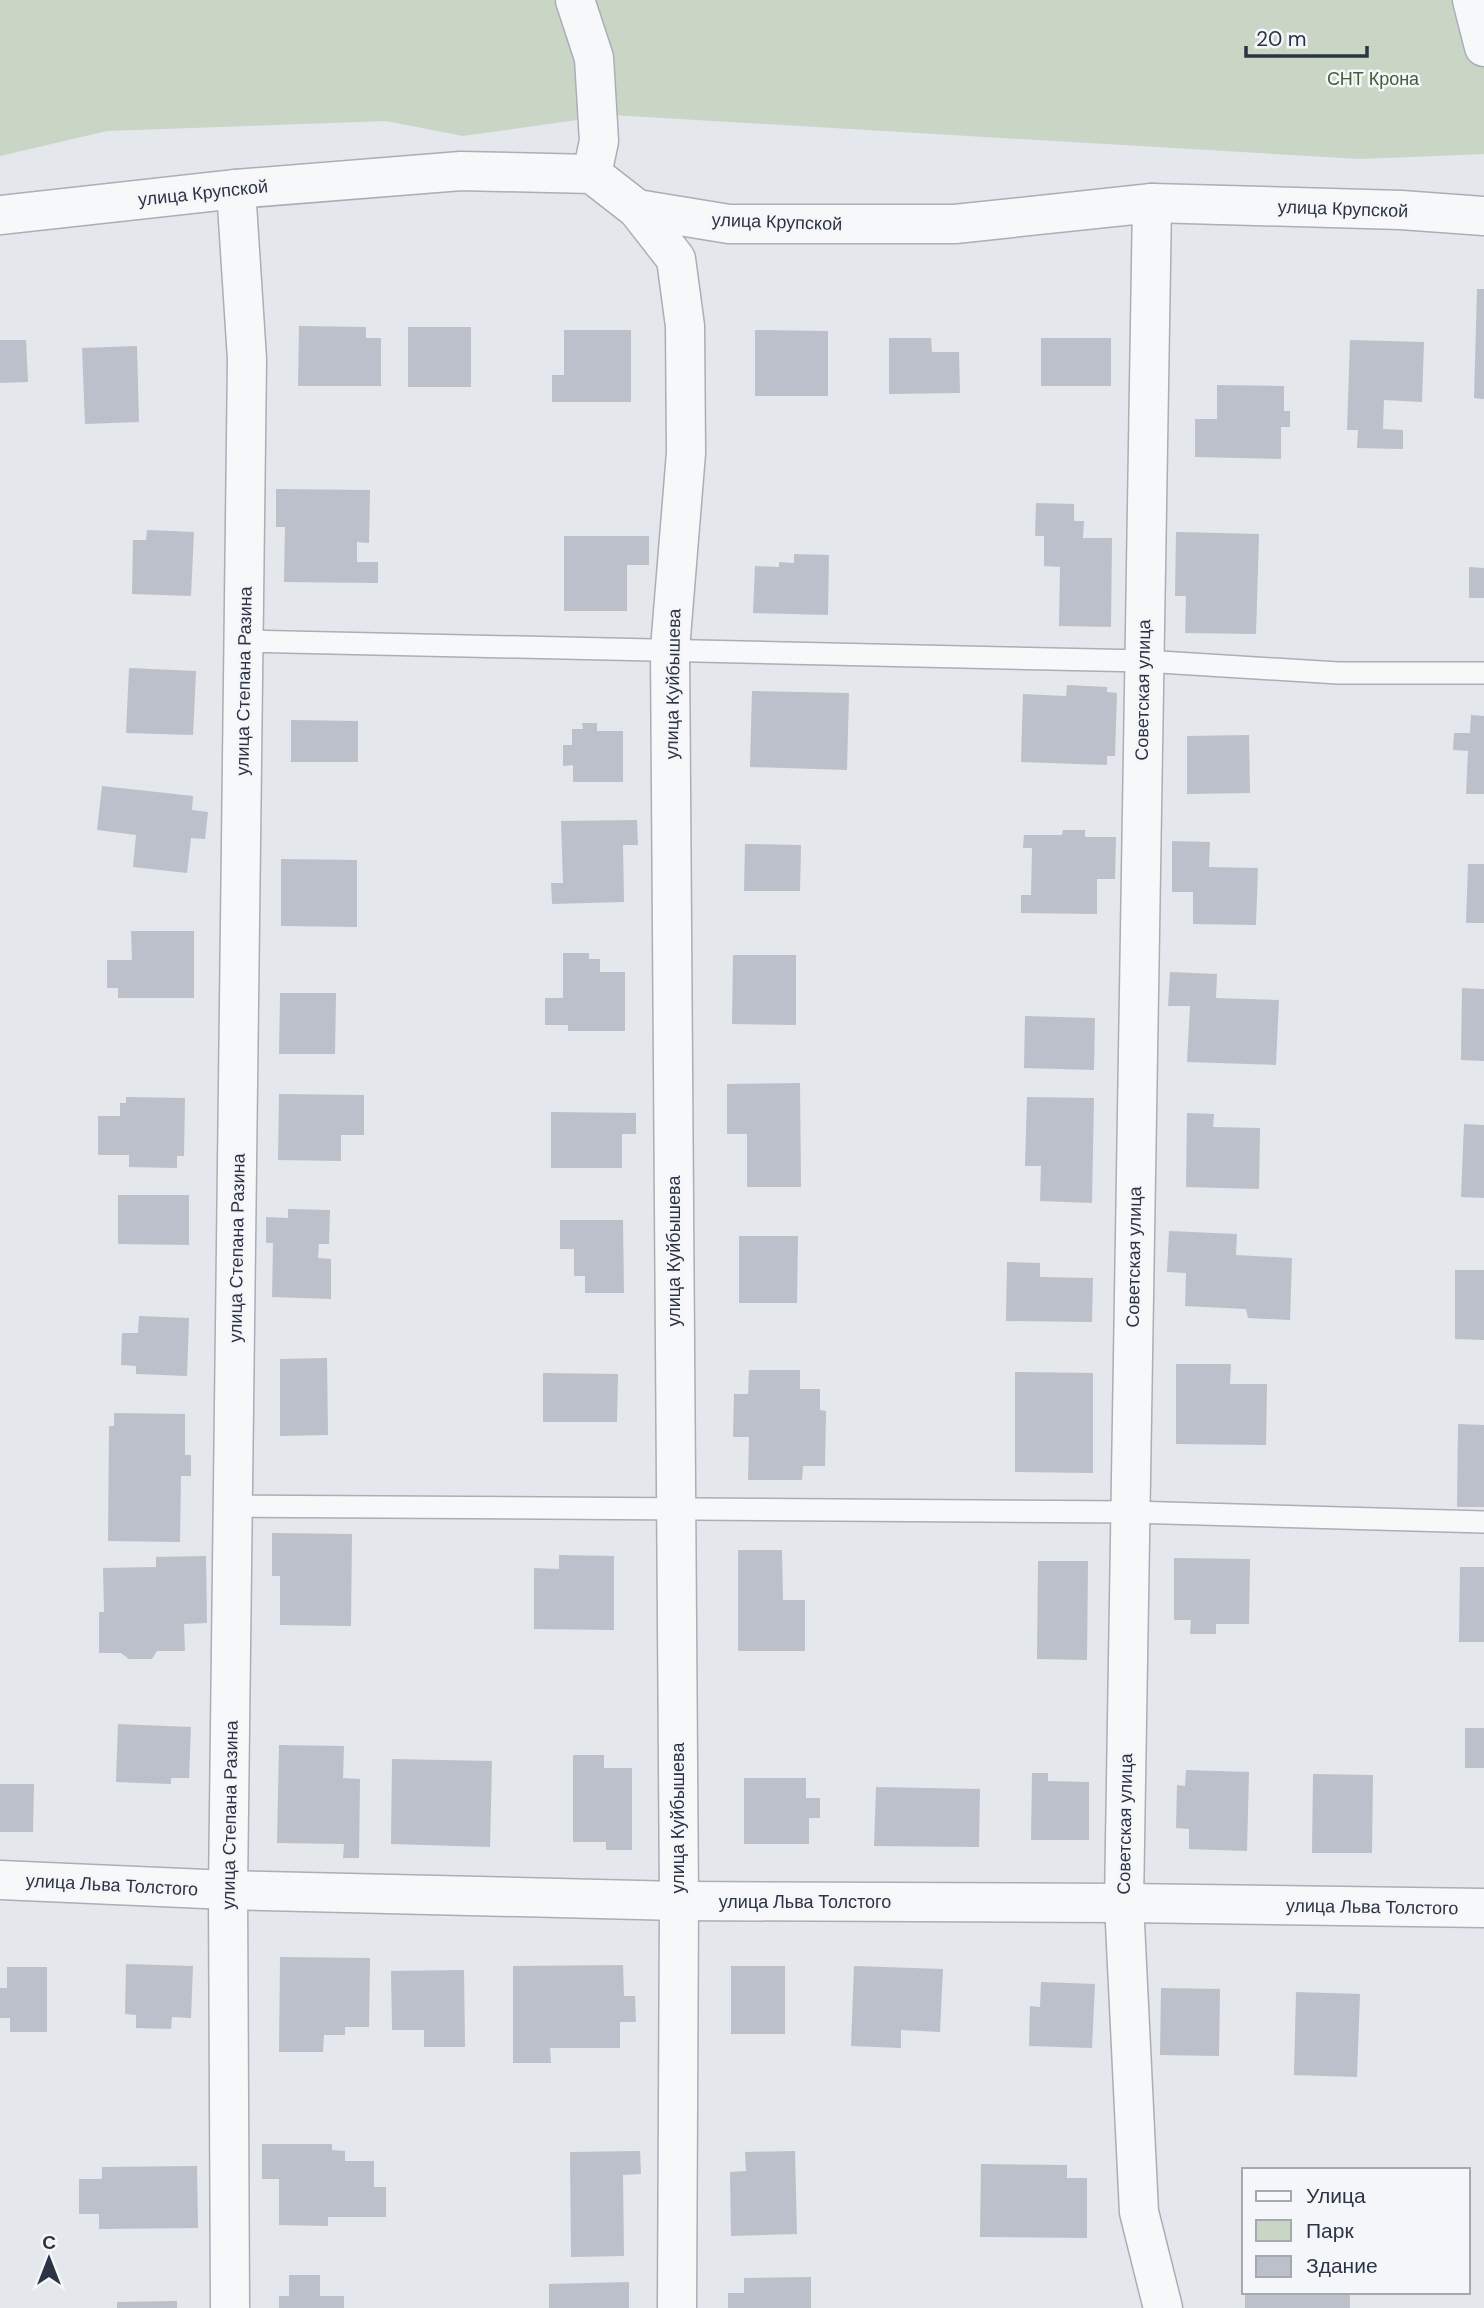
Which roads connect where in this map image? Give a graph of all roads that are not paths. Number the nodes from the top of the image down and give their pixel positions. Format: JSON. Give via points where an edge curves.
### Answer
{"nodes":[{"id":1,"x":575,"y":0,"type":"edge"},
{"id":2,"x":1472,"y":0,"type":"edge"},
{"id":3,"x":1484,"y":47,"type":"edge"},
{"id":4,"x":592,"y":174,"type":"junction"},
{"id":5,"x":236,"y":189,"type":"junction"},
{"id":6,"x":1152,"y":203,"type":"junction"},
{"id":7,"x":637,"y":209,"type":"junction"},
{"id":8,"x":0,"y":215,"type":"edge"},
{"id":9,"x":1484,"y":216,"type":"edge"},
{"id":10,"x":245,"y":641,"type":"junction"},
{"id":11,"x":670,"y":649,"type":"junction"},
{"id":12,"x":1144,"y":661,"type":"junction"},
{"id":13,"x":1484,"y":673,"type":"edge"},
{"id":14,"x":234,"y":1506,"type":"junction"},
{"id":15,"x":676,"y":1508,"type":"junction"},
{"id":16,"x":1130,"y":1511,"type":"junction"},
{"id":17,"x":1484,"y":1522,"type":"edge"},
{"id":18,"x":0,"y":1880,"type":"edge"},
{"id":19,"x":228,"y":1890,"type":"junction"},
{"id":20,"x":679,"y":1901,"type":"junction"},
{"id":21,"x":1124,"y":1903,"type":"junction"},
{"id":22,"x":1484,"y":1908,"type":"edge"},
{"id":23,"x":230,"y":2308,"type":"edge"},
{"id":24,"x":677,"y":2308,"type":"edge"},
{"id":25,"x":1163,"y":2308,"type":"edge"}],
"edges":[{"from":1,"to":4,"type":"street","via":[[594,58],[599,141]]},
{"from":2,"to":3,"type":"street"},
{"from":4,"to":5,"type":"street","name":"улица Крупской","via":[[461,171]]},
{"from":4,"to":7,"type":"street","name":"улица Крупской"},
{"from":5,"to":8,"type":"street","name":"улица Крупской"},
{"from":5,"to":10,"type":"street","name":"улица Степана Разина","via":[[247,359]]},
{"from":6,"to":7,"type":"street","name":"улица Крупской","via":[[955,224],[729,224]]},
{"from":6,"to":9,"type":"street","name":"улица Крупской"},
{"from":6,"to":12,"type":"street","name":"Советская улица"},
{"from":7,"to":11,"type":"street","name":"улица Куйбышева","via":[[676,259],[685,326],[686,453]]},
{"from":10,"to":11,"type":"lane"},
{"from":10,"to":14,"type":"street","name":"улица Степана Разина"},
{"from":11,"to":12,"type":"lane"},
{"from":11,"to":15,"type":"street","name":"улица Куйбышева"},
{"from":12,"to":13,"type":"lane","via":[[1338,673]]},
{"from":12,"to":16,"type":"street","name":"Советская улица"},
{"from":14,"to":15,"type":"lane"},
{"from":14,"to":19,"type":"street","name":"улица Степана Разина"},
{"from":15,"to":16,"type":"lane"},
{"from":15,"to":20,"type":"street","name":"улица Куйбышева"},
{"from":16,"to":17,"type":"lane"},
{"from":16,"to":21,"type":"street","name":"Советская улица"},
{"from":18,"to":19,"type":"street","name":"улица Льва Толстого"},
{"from":19,"to":20,"type":"street","name":"улица Льва Толстого"},
{"from":19,"to":23,"type":"street","name":"улица Степана Разина"},
{"from":20,"to":21,"type":"street","name":"улица Льва Толстого"},
{"from":20,"to":24,"type":"street","name":"улица Куйбышева"},
{"from":21,"to":22,"type":"street","name":"улица Льва Толстого"},
{"from":21,"to":25,"type":"street","name":"Советская улица","via":[[1139,2212]]}]}
